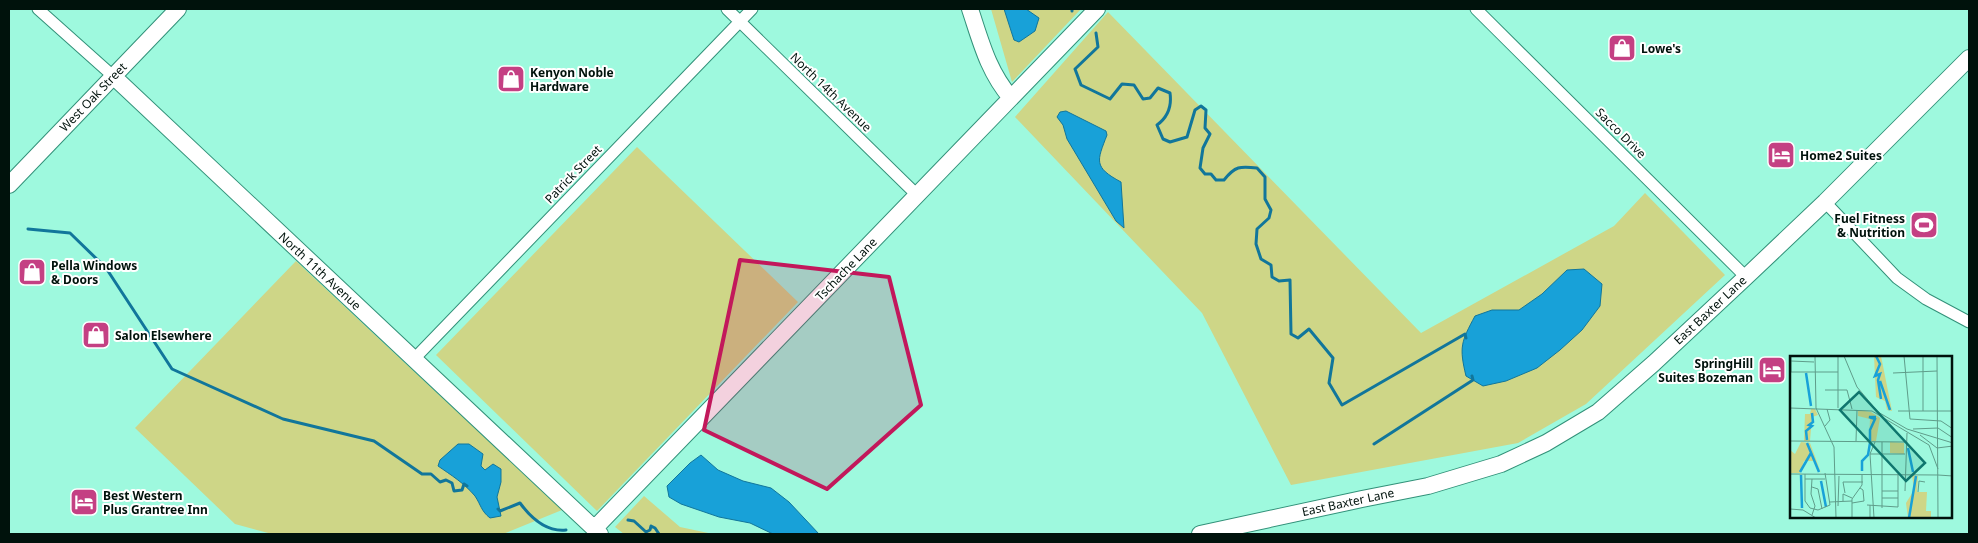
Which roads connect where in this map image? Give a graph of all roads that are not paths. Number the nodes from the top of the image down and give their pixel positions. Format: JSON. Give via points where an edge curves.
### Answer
{"nodes":[{"id":1,"x":38,"y":9,"type":"edge"},
{"id":2,"x":178,"y":9,"type":"edge"},
{"id":3,"x":726,"y":9,"type":"edge"},
{"id":4,"x":752,"y":9,"type":"edge"},
{"id":5,"x":970,"y":9,"type":"edge"},
{"id":6,"x":1097,"y":9,"type":"edge"},
{"id":7,"x":1476,"y":9,"type":"edge"},
{"id":8,"x":739,"y":21,"type":"junction"},
{"id":9,"x":1969,"y":58,"type":"edge"},
{"id":10,"x":113,"y":76,"type":"junction"},
{"id":11,"x":1011,"y":98,"type":"junction"},
{"id":12,"x":9,"y":185,"type":"edge"},
{"id":13,"x":917,"y":195,"type":"junction"},
{"id":14,"x":1825,"y":202,"type":"junction"},
{"id":15,"x":1746,"y":277,"type":"junction"},
{"id":16,"x":1969,"y":322,"type":"edge"},
{"id":17,"x":414,"y":359,"type":"junction"},
{"id":18,"x":597,"y":532,"type":"edge"},
{"id":19,"x":1200,"y":534,"type":"edge"}],
"edges":[{"from":1,"to":10,"type":"street","name":"North 11th Avenue"},
{"from":2,"to":10,"type":"street","name":"West Oak Street"},
{"from":3,"to":8,"type":"street","name":"North 14th Avenue"},
{"from":4,"to":8,"type":"street","name":"Patrick Street"},
{"from":5,"to":11,"type":"street","via":[[990,67]]},
{"from":6,"to":11,"type":"street","name":"Tschache Lane"},
{"from":7,"to":15,"type":"street","name":"Sacco Drive"},
{"from":8,"to":13,"type":"street","name":"North 14th Avenue"},
{"from":8,"to":17,"type":"street","name":"Patrick Street"},
{"from":9,"to":14,"type":"street","name":"East Baxter Lane"},
{"from":10,"to":12,"type":"street","name":"West Oak Street"},
{"from":10,"to":17,"type":"street","name":"North 11th Avenue"},
{"from":11,"to":13,"type":"street","name":"Tschache Lane"},
{"from":13,"to":18,"type":"street","name":"Tschache Lane"},
{"from":14,"to":15,"type":"street","name":"East Baxter Lane"},
{"from":14,"to":16,"type":"street","via":[[1897,278],[1926,299]]},
{"from":15,"to":19,"type":"street","name":"East Baxter Lane","via":[[1598,412],[1530,451],[1501,464],[1428,486]]},
{"from":17,"to":18,"type":"street","name":"North 11th Avenue"}]}
